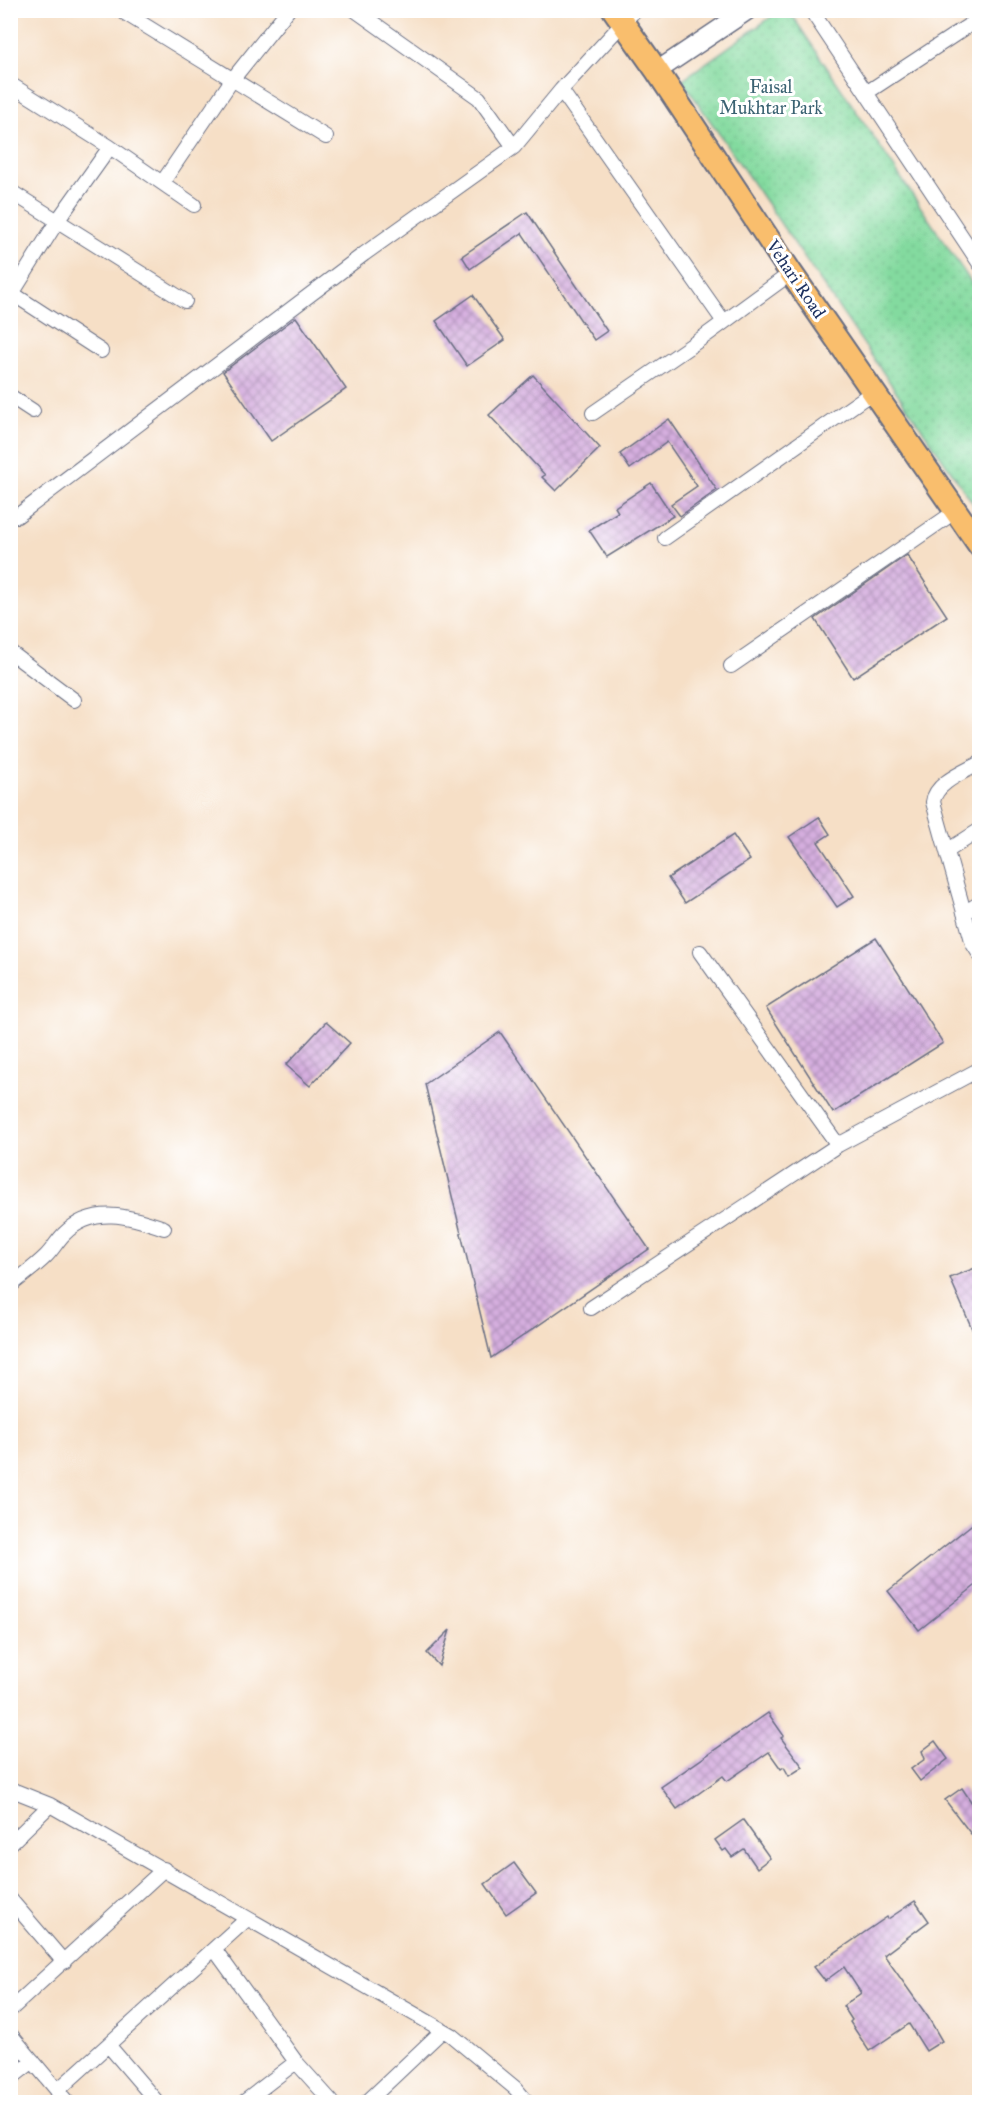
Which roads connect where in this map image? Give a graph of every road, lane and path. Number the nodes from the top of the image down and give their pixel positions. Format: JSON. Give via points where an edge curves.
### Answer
{"nodes":[{"id":1,"x":120,"y":10,"type":"edge"},
{"id":2,"x":288,"y":10,"type":"edge"},
{"id":3,"x":355,"y":10,"type":"edge"},
{"id":4,"x":748,"y":10,"type":"edge"},
{"id":5,"x":811,"y":10,"type":"edge"},
{"id":6,"x":624,"y":15,"type":"edge"},
{"id":7,"x":980,"y":18,"type":"edge"},
{"id":8,"x":657,"y":71,"type":"junction"},
{"id":9,"x":232,"y":80,"type":"junction"},
{"id":10,"x":10,"y":84,"type":"edge"},
{"id":11,"x":561,"y":90,"type":"junction"},
{"id":12,"x":866,"y":93,"type":"junction"},
{"id":13,"x":326,"y":137,"type":"dead end"},
{"id":14,"x":110,"y":147,"type":"junction"},
{"id":15,"x":514,"y":147,"type":"junction"},
{"id":16,"x":162,"y":183,"type":"junction"},
{"id":17,"x":10,"y":191,"type":"edge"},
{"id":18,"x":194,"y":205,"type":"dead end"},
{"id":19,"x":58,"y":220,"type":"junction"},
{"id":20,"x":980,"y":264,"type":"edge"},
{"id":21,"x":791,"y":273,"type":"junction"},
{"id":22,"x":11,"y":295,"type":"edge"},
{"id":23,"x":185,"y":301,"type":"dead end"},
{"id":24,"x":724,"y":322,"type":"junction"},
{"id":25,"x":101,"y":351,"type":"dead end"},
{"id":26,"x":874,"y":391,"type":"junction"},
{"id":27,"x":10,"y":396,"type":"edge"},
{"id":28,"x":33,"y":411,"type":"dead end"},
{"id":29,"x":593,"y":413,"type":"dead end"},
{"id":30,"x":956,"y":511,"type":"junction"},
{"id":31,"x":17,"y":516,"type":"dead end"},
{"id":32,"x":665,"y":538,"type":"dead end"},
{"id":33,"x":980,"y":546,"type":"edge"},
{"id":34,"x":10,"y":652,"type":"edge"},
{"id":35,"x":730,"y":666,"type":"dead end"},
{"id":36,"x":74,"y":700,"type":"dead end"},
{"id":37,"x":980,"y":763,"type":"edge"},
{"id":38,"x":980,"y":830,"type":"edge"},
{"id":39,"x":947,"y":851,"type":"junction"},
{"id":40,"x":980,"y":903,"type":"edge"},
{"id":41,"x":964,"y":913,"type":"junction"},
{"id":42,"x":700,"y":952,"type":"dead end"},
{"id":43,"x":980,"y":955,"type":"edge"},
{"id":44,"x":980,"y":1069,"type":"edge"},
{"id":45,"x":838,"y":1145,"type":"junction"},
{"id":46,"x":165,"y":1228,"type":"dead end"},
{"id":47,"x":10,"y":1286,"type":"edge"},
{"id":48,"x":591,"y":1308,"type":"dead end"},
{"id":49,"x":10,"y":1789,"type":"edge"},
{"id":50,"x":50,"y":1805,"type":"junction"},
{"id":51,"x":10,"y":1844,"type":"edge"},
{"id":52,"x":164,"y":1869,"type":"junction"},
{"id":53,"x":10,"y":1899,"type":"edge"},
{"id":54,"x":247,"y":1919,"type":"junction"},
{"id":55,"x":215,"y":1950,"type":"junction"},
{"id":56,"x":64,"y":1962,"type":"junction"},
{"id":57,"x":10,"y":2010,"type":"edge"},
{"id":58,"x":442,"y":2031,"type":"junction"},
{"id":59,"x":10,"y":2034,"type":"edge"},
{"id":60,"x":109,"y":2046,"type":"junction"},
{"id":61,"x":33,"y":2061,"type":"junction"},
{"id":62,"x":296,"y":2062,"type":"junction"},
{"id":63,"x":10,"y":2079,"type":"edge"},
{"id":64,"x":57,"y":2091,"type":"junction"},
{"id":65,"x":67,"y":2103,"type":"edge"},
{"id":66,"x":157,"y":2103,"type":"edge"},
{"id":67,"x":244,"y":2103,"type":"edge"},
{"id":68,"x":332,"y":2103,"type":"edge"},
{"id":69,"x":367,"y":2103,"type":"edge"},
{"id":70,"x":527,"y":2103,"type":"edge"}],
"edges":[{"from":1,"to":9,"type":"street"},
{"from":2,"to":9,"type":"street"},
{"from":3,"to":15,"type":"street","via":[[479,98]]},
{"from":4,"to":8,"type":"street"},
{"from":5,"to":12,"type":"street"},
{"from":6,"to":8,"type":"main road","name":"Vehari Road"},
{"from":6,"to":11,"type":"street"},
{"from":7,"to":12,"type":"street"},
{"from":8,"to":21,"type":"main road","name":"Vehari Road"},
{"from":9,"to":13,"type":"street"},
{"from":9,"to":16,"type":"street"},
{"from":10,"to":14,"type":"street"},
{"from":11,"to":15,"type":"street"},
{"from":11,"to":24,"type":"street"},
{"from":12,"to":20,"type":"street"},
{"from":14,"to":16,"type":"street"},
{"from":14,"to":19,"type":"street"},
{"from":15,"to":31,"type":"street","via":[[364,254]]},
{"from":16,"to":18,"type":"street"},
{"from":17,"to":19,"type":"street"},
{"from":19,"to":22,"type":"street"},
{"from":19,"to":23,"type":"street"},
{"from":21,"to":24,"type":"street"},
{"from":21,"to":26,"type":"main road","name":"Vehari Road"},
{"from":22,"to":25,"type":"street"},
{"from":24,"to":29,"type":"street"},
{"from":26,"to":30,"type":"main road","name":"Vehari Road"},
{"from":26,"to":32,"type":"street"},
{"from":27,"to":28,"type":"street"},
{"from":30,"to":33,"type":"main road","name":"Vehari Road"},
{"from":30,"to":35,"type":"street"},
{"from":34,"to":36,"type":"street"},
{"from":37,"to":39,"type":"street","via":[[934,794]]},
{"from":38,"to":39,"type":"street"},
{"from":39,"to":41,"type":"street"},
{"from":40,"to":41,"type":"street"},
{"from":41,"to":43,"type":"street"},
{"from":42,"to":45,"type":"street"},
{"from":44,"to":45,"type":"street"},
{"from":45,"to":48,"type":"street"},
{"from":46,"to":47,"type":"street","via":[[135,1218],[99,1215],[79,1222],[63,1234],[48,1255]]},
{"from":49,"to":50,"type":"street"},
{"from":50,"to":51,"type":"street"},
{"from":50,"to":52,"type":"street"},
{"from":52,"to":54,"type":"street"},
{"from":52,"to":56,"type":"street"},
{"from":53,"to":56,"type":"street"},
{"from":54,"to":55,"type":"street"},
{"from":54,"to":58,"type":"street"},
{"from":55,"to":60,"type":"street"},
{"from":55,"to":62,"type":"street"},
{"from":56,"to":57,"type":"street"},
{"from":58,"to":69,"type":"street"},
{"from":58,"to":70,"type":"street","via":[[515,2088]]},
{"from":59,"to":61,"type":"street"},
{"from":60,"to":64,"type":"street"},
{"from":60,"to":66,"type":"street"},
{"from":61,"to":63,"type":"street"},
{"from":61,"to":64,"type":"street"},
{"from":62,"to":67,"type":"street"},
{"from":62,"to":68,"type":"street"},
{"from":64,"to":65,"type":"street"}]}
